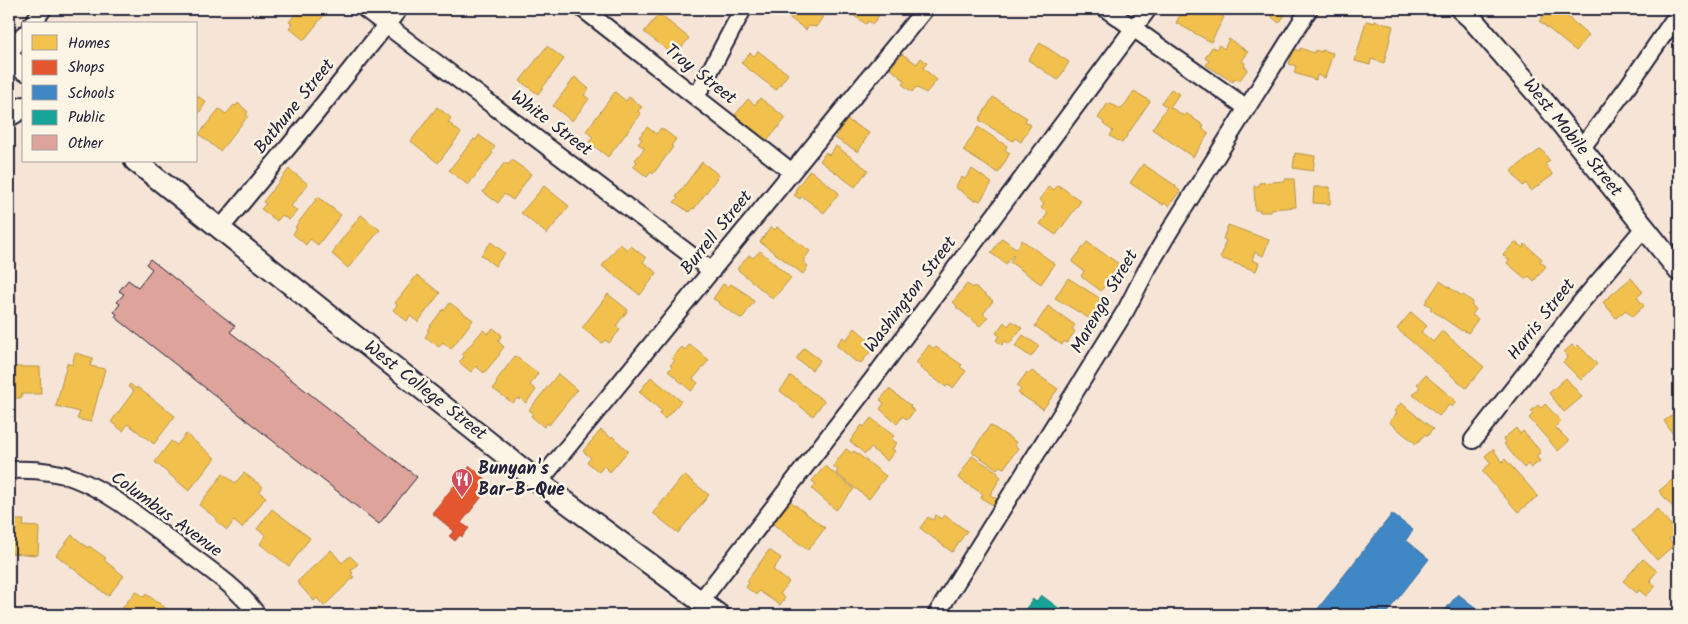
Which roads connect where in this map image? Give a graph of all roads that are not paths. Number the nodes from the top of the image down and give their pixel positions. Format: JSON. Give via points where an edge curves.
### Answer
{"nodes":[{"id":1,"x":44,"y":9,"type":"edge"},
{"id":2,"x":365,"y":9,"type":"edge"},
{"id":3,"x":399,"y":9,"type":"edge"},
{"id":4,"x":583,"y":9,"type":"edge"},
{"id":5,"x":743,"y":9,"type":"edge"},
{"id":6,"x":925,"y":9,"type":"edge"},
{"id":7,"x":1106,"y":9,"type":"edge"},
{"id":8,"x":1148,"y":9,"type":"edge"},
{"id":9,"x":1309,"y":9,"type":"edge"},
{"id":10,"x":1461,"y":9,"type":"edge"},
{"id":11,"x":1679,"y":12,"type":"edge"},
{"id":12,"x":34,"y":22,"type":"edge"},
{"id":13,"x":386,"y":24,"type":"junction"},
{"id":14,"x":1133,"y":28,"type":"junction"},
{"id":15,"x":22,"y":37,"type":"edge"},
{"id":16,"x":9,"y":53,"type":"edge"},
{"id":17,"x":9,"y":58,"type":"edge"},
{"id":18,"x":22,"y":68,"type":"edge"},
{"id":19,"x":696,"y":97,"type":"junction"},
{"id":20,"x":22,"y":108,"type":"edge"},
{"id":21,"x":1246,"y":108,"type":"junction"},
{"id":22,"x":9,"y":116,"type":"edge"},
{"id":23,"x":1581,"y":148,"type":"junction"},
{"id":24,"x":136,"y":162,"type":"edge"},
{"id":25,"x":792,"y":172,"type":"junction"},
{"id":26,"x":1644,"y":228,"type":"junction"},
{"id":27,"x":220,"y":229,"type":"junction"},
{"id":28,"x":712,"y":271,"type":"junction"},
{"id":29,"x":1679,"y":271,"type":"edge"},
{"id":30,"x":1473,"y":440,"type":"dead end"},
{"id":31,"x":9,"y":470,"type":"edge"},
{"id":32,"x":539,"y":482,"type":"junction"},
{"id":33,"x":700,"y":602,"type":"junction"},
{"id":34,"x":257,"y":615,"type":"edge"},
{"id":35,"x":719,"y":615,"type":"edge"},
{"id":36,"x":936,"y":615,"type":"edge"}],
"edges":[{"from":1,"to":12,"type":"street"},
{"from":2,"to":13,"type":"street","name":"White Street"},
{"from":3,"to":13,"type":"street","name":"Bathune Street"},
{"from":4,"to":19,"type":"street","name":"Troy Street"},
{"from":5,"to":19,"type":"street"},
{"from":6,"to":25,"type":"street","name":"Burrell Street"},
{"from":7,"to":14,"type":"street"},
{"from":8,"to":14,"type":"street","name":"Washington Street"},
{"from":9,"to":21,"type":"street","name":"Marengo Street"},
{"from":10,"to":23,"type":"street","name":"West Mobile Street"},
{"from":11,"to":23,"type":"street"},
{"from":13,"to":27,"type":"street","name":"Bathune Street"},
{"from":13,"to":28,"type":"street","name":"White Street"},
{"from":14,"to":21,"type":"street"},
{"from":14,"to":33,"type":"street","name":"Washington Street","via":[[874,379]]},
{"from":15,"to":16,"type":"street"},
{"from":17,"to":18,"type":"street"},
{"from":19,"to":25,"type":"street","name":"Troy Street"},
{"from":20,"to":22,"type":"street"},
{"from":21,"to":36,"type":"street","name":"Marengo Street","via":[[1164,240],[1126,310]]},
{"from":23,"to":26,"type":"street","name":"West Mobile Street"},
{"from":24,"to":27,"type":"street","name":"West College Street"},
{"from":25,"to":28,"type":"street","name":"Burrell Street"},
{"from":26,"to":29,"type":"street","name":"West Mobile Street"},
{"from":26,"to":30,"type":"street","name":"Harris Street","via":[[1582,300]]},
{"from":27,"to":32,"type":"street","name":"West College Street"},
{"from":28,"to":32,"type":"street","name":"Burrell Street"},
{"from":31,"to":34,"type":"street","name":"Columbus Avenue","via":[[32,469],[75,478],[115,499],[205,566],[238,593]]},
{"from":32,"to":33,"type":"street","name":"West College Street"},
{"from":33,"to":35,"type":"street","name":"West College Street"}]}
